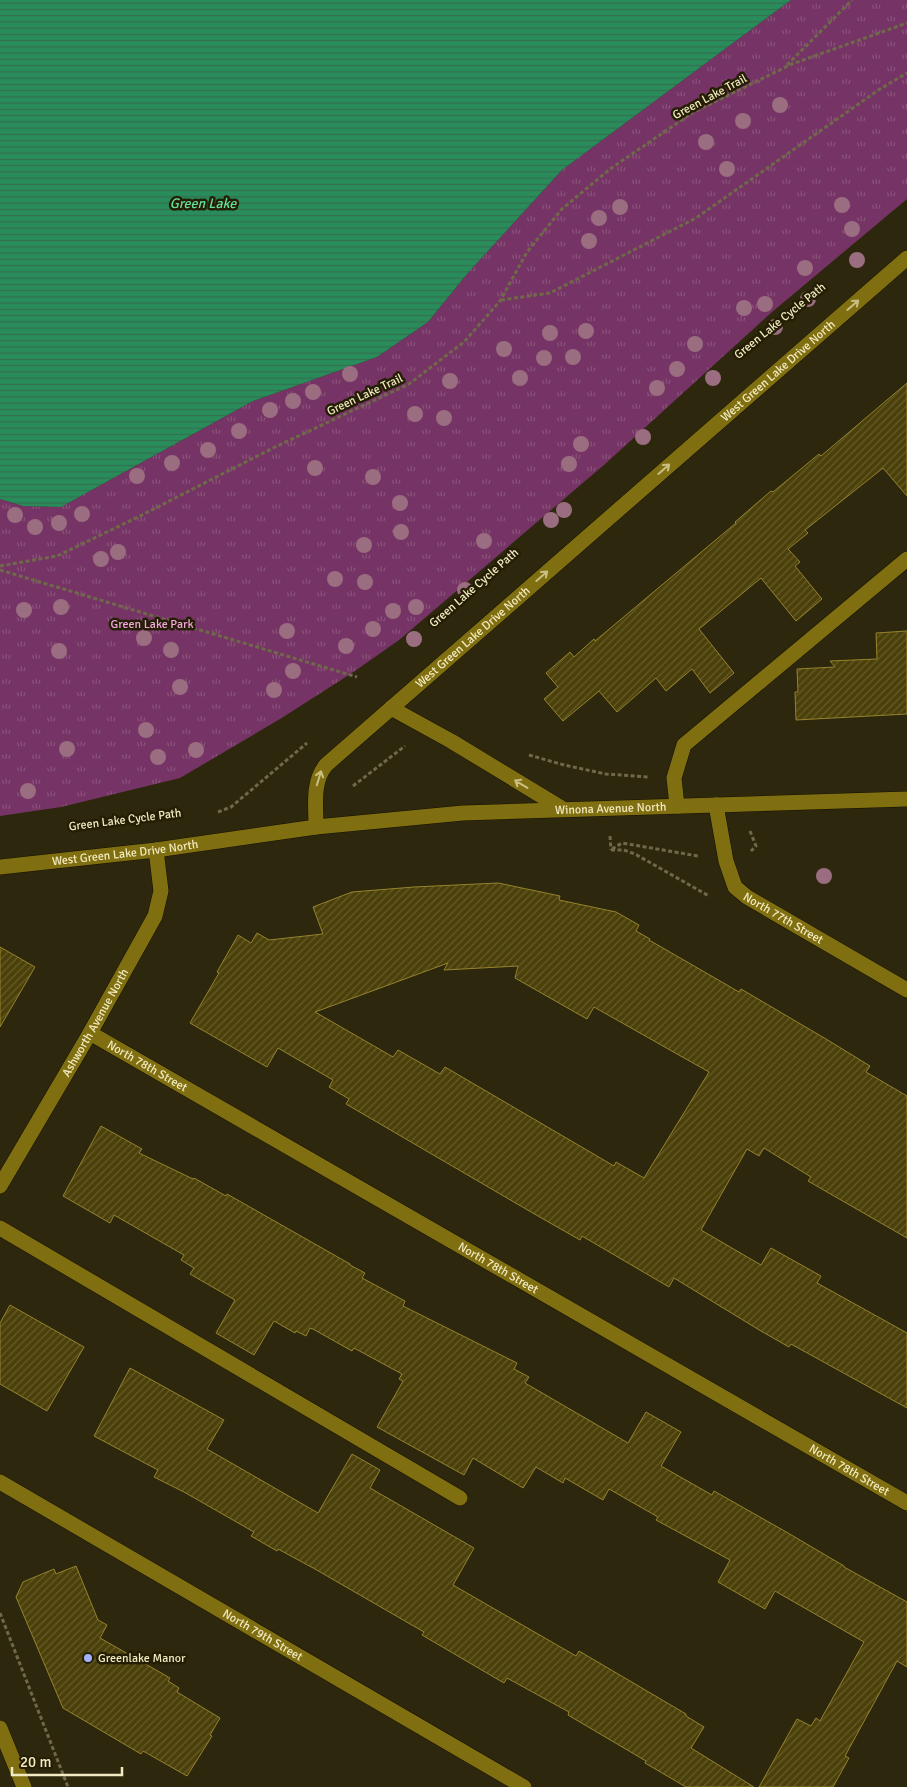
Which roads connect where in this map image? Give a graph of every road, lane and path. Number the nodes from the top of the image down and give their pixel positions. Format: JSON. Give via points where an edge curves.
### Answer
{"nodes":[{"id":1,"x":852,"y":0,"type":"edge"},
{"id":2,"x":907,"y":23,"type":"edge"},
{"id":3,"x":784,"y":68,"type":"junction"},
{"id":4,"x":907,"y":72,"type":"edge"},
{"id":5,"x":907,"y":258,"type":"edge"},
{"id":6,"x":500,"y":301,"type":"junction"},
{"id":7,"x":907,"y":559,"type":"edge"},
{"id":8,"x":0,"y":568,"type":"edge"},
{"id":9,"x":357,"y":677,"type":"dead end"},
{"id":10,"x":390,"y":708,"type":"junction"},
{"id":11,"x":312,"y":738,"type":"dead end"},
{"id":12,"x":408,"y":745,"type":"dead end"},
{"id":13,"x":523,"y":753,"type":"dead end"},
{"id":14,"x":606,"y":774,"type":"dead end"},
{"id":15,"x":353,"y":786,"type":"dead end"},
{"id":16,"x":907,"y":799,"type":"edge"},
{"id":17,"x":716,"y":805,"type":"junction"},
{"id":18,"x":678,"y":806,"type":"junction"},
{"id":19,"x":563,"y":809,"type":"junction"},
{"id":20,"x":214,"y":813,"type":"dead end"},
{"id":21,"x":316,"y":827,"type":"junction"},
{"id":22,"x":156,"y":850,"type":"junction"},
{"id":23,"x":699,"y":857,"type":"dead end"},
{"id":24,"x":0,"y":866,"type":"edge"},
{"id":25,"x":709,"y":896,"type":"dead end"},
{"id":26,"x":907,"y":990,"type":"edge"},
{"id":27,"x":90,"y":1032,"type":"junction"},
{"id":28,"x":0,"y":1186,"type":"edge"},
{"id":29,"x":0,"y":1228,"type":"edge"},
{"id":30,"x":0,"y":1482,"type":"edge"},
{"id":31,"x":460,"y":1498,"type":"dead end"},
{"id":32,"x":907,"y":1503,"type":"edge"},
{"id":33,"x":0,"y":1614,"type":"edge"},
{"id":34,"x":0,"y":1728,"type":"edge"},
{"id":35,"x":24,"y":1787,"type":"edge"},
{"id":36,"x":68,"y":1787,"type":"edge"},
{"id":37,"x":524,"y":1787,"type":"edge"}],
"edges":[{"from":1,"to":3,"type":"path"},
{"from":2,"to":3,"type":"path","name":"Green Lake Trail"},
{"from":3,"to":6,"type":"path","name":"Green Lake Trail","via":[[692,113],[610,169],[562,208],[527,252]]},
{"from":4,"to":6,"type":"path","via":[[696,218],[550,293]]},
{"from":10,"to":5,"type":"street","name":"West Green Lake Drive North","one_way":true},
{"from":6,"to":8,"type":"path","name":"Green Lake Trail","via":[[464,342],[409,384],[57,556]]},
{"from":7,"to":18,"type":"street","via":[[684,745],[674,778]]},
{"from":8,"to":9,"type":"path"},
{"from":19,"to":10,"type":"street","one_way":true},
{"from":21,"to":10,"type":"street","name":"West Green Lake Drive North","one_way":true,"via":[[320,772]]},
{"from":11,"to":20,"type":"path","via":[[231,808]]},
{"from":12,"to":15,"type":"path"},
{"from":13,"to":14,"type":"path"},
{"from":16,"to":17,"type":"street","name":"Winona Avenue North"},
{"from":17,"to":18,"type":"street","name":"Winona Avenue North"},
{"from":17,"to":26,"type":"street","name":"North 77th Street","via":[[726,861],[735,886],[748,897]]},
{"from":18,"to":19,"type":"street","name":"Winona Avenue North"},
{"from":19,"to":21,"type":"street","name":"Winona Avenue North","via":[[463,812]]},
{"from":21,"to":22,"type":"street","name":"West Green Lake Drive North"},
{"from":22,"to":24,"type":"street","name":"West Green Lake Drive North"},
{"from":22,"to":27,"type":"street","name":"Ashworth Avenue North","via":[[161,891],[155,916]]},
{"from":23,"to":25,"type":"path","via":[[622,843],[611,850],[636,854]]},
{"from":27,"to":28,"type":"street","name":"Ashworth Avenue North"},
{"from":27,"to":32,"type":"street","name":"North 78th Street"},
{"from":29,"to":31,"type":"street"},
{"from":30,"to":37,"type":"street","name":"North 79th Street"},
{"from":33,"to":36,"type":"path"},
{"from":34,"to":35,"type":"street"}]}
